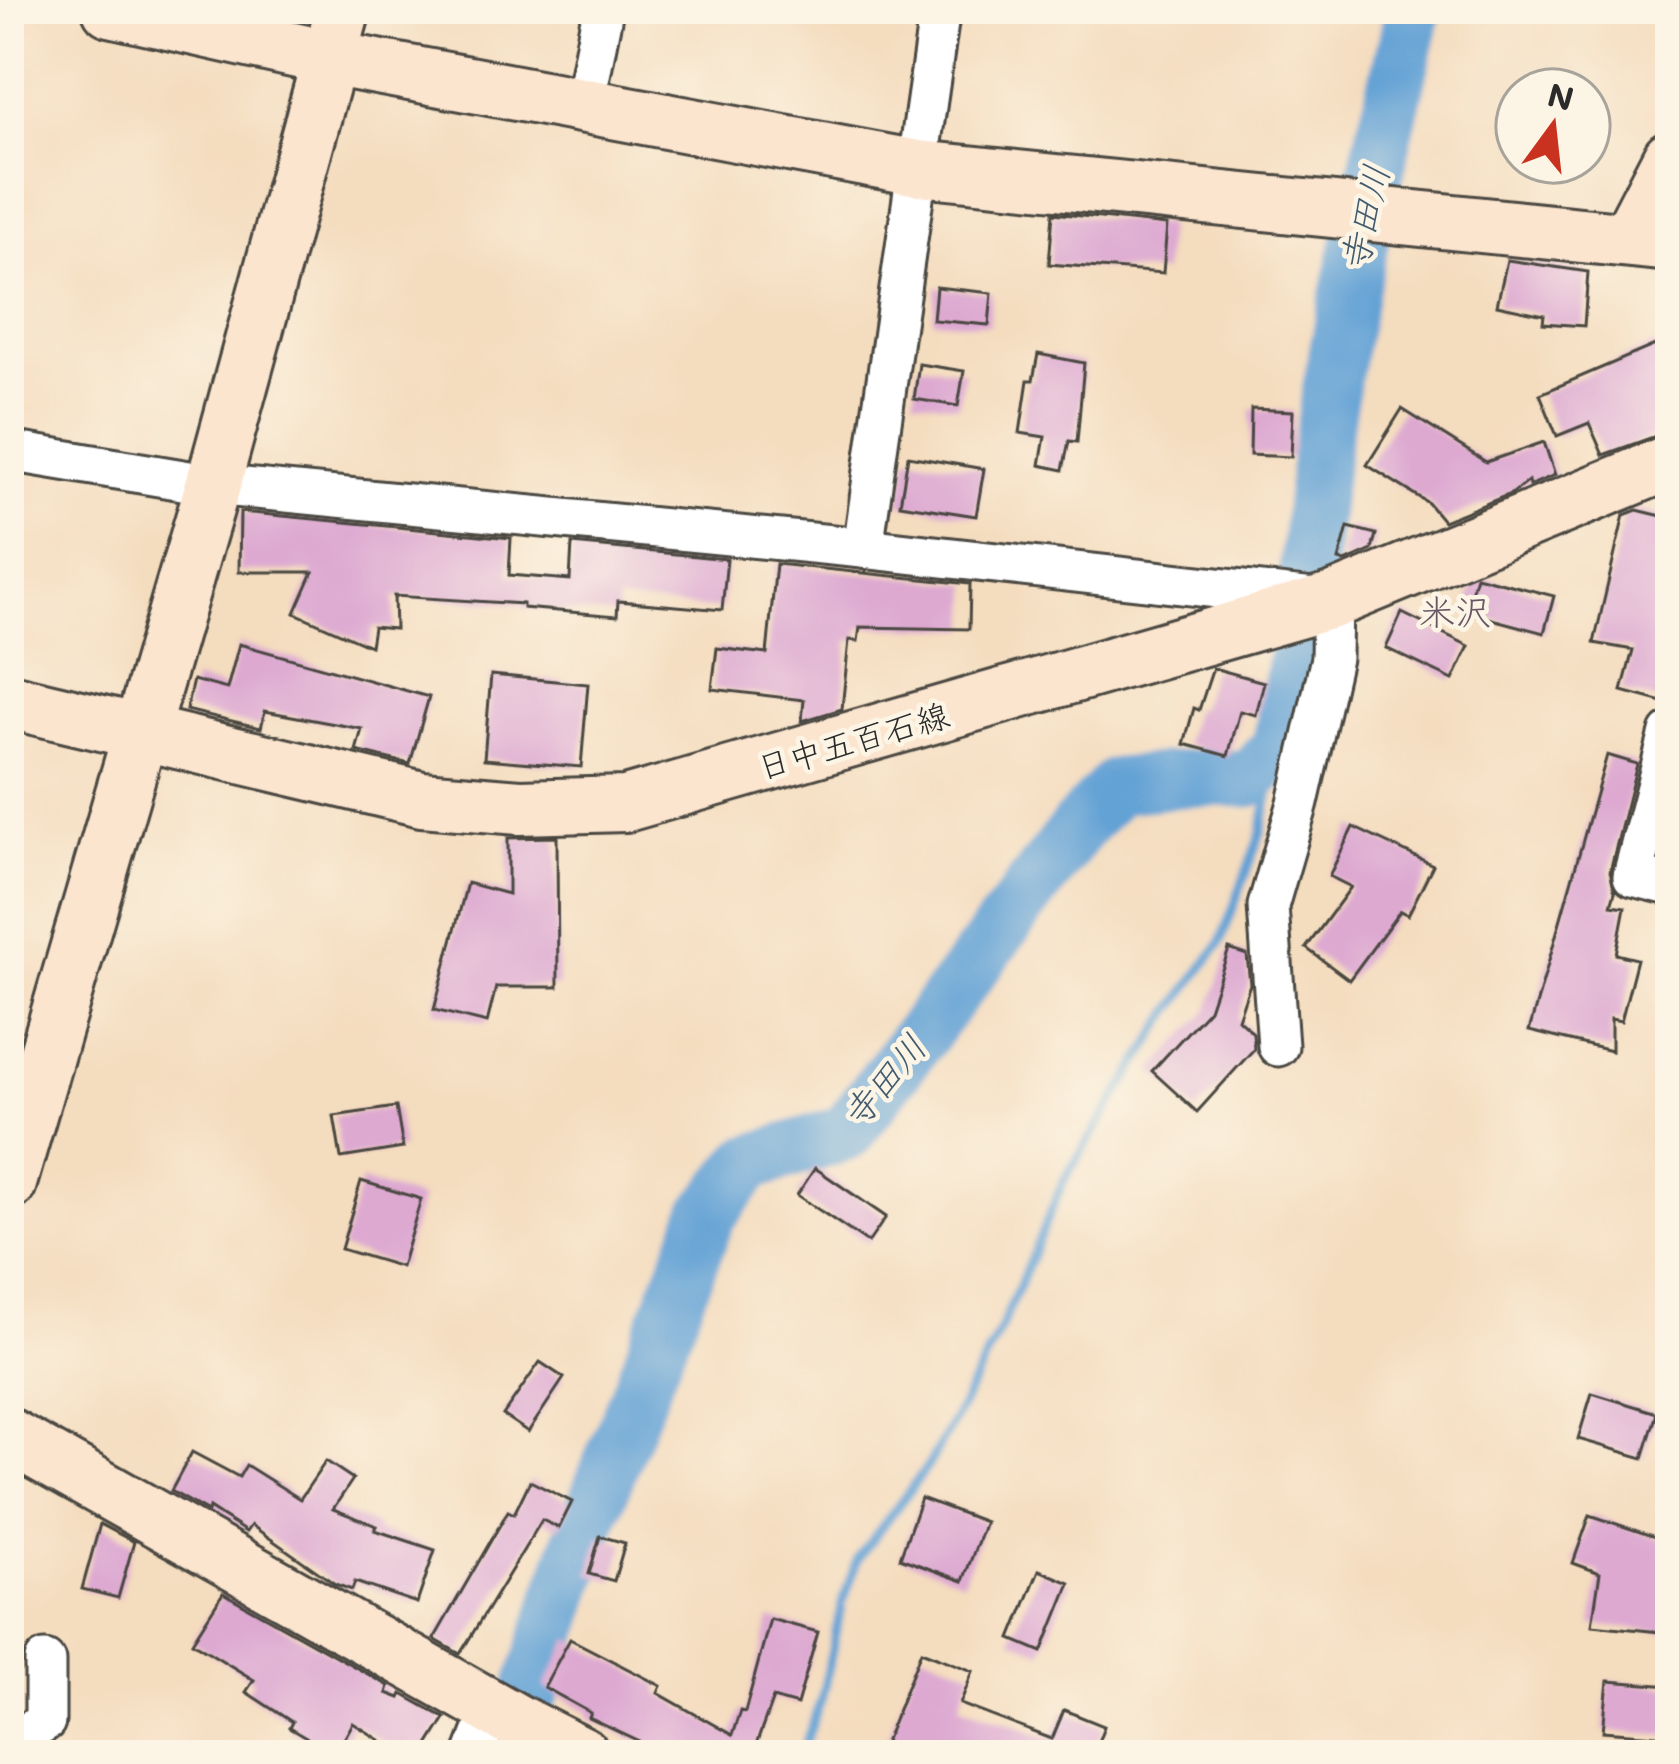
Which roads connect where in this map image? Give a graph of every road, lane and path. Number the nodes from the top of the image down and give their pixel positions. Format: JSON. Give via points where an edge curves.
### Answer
{"nodes":[{"id":1,"x":110,"y":9,"type":"edge"},
{"id":2,"x":603,"y":9,"type":"edge"},
{"id":3,"x":940,"y":9,"type":"edge"},
{"id":4,"x":336,"y":33,"type":"edge"},
{"id":5,"x":584,"y":106,"type":"junction"},
{"id":6,"x":1670,"y":158,"type":"edge"},
{"id":7,"x":918,"y":168,"type":"junction"},
{"id":8,"x":1649,"y":242,"type":"edge"},
{"id":9,"x":9,"y":451,"type":"edge"},
{"id":10,"x":1670,"y":462,"type":"edge"},
{"id":11,"x":213,"y":485,"type":"junction"},
{"id":12,"x":863,"y":548,"type":"junction"},
{"id":13,"x":1332,"y":601,"type":"junction"},
{"id":14,"x":9,"y":701,"type":"edge"},
{"id":15,"x":141,"y":733,"type":"junction"},
{"id":16,"x":1670,"y":733,"type":"edge"},
{"id":17,"x":1670,"y":885,"type":"edge"},
{"id":18,"x":1278,"y":1046,"type":"dead end"},
{"id":19,"x":9,"y":1184,"type":"edge"},
{"id":20,"x":9,"y":1436,"type":"edge"},
{"id":21,"x":45,"y":1661,"type":"dead end"},
{"id":22,"x":483,"y":1732,"type":"edge"},
{"id":23,"x":9,"y":1744,"type":"edge"},
{"id":24,"x":582,"y":1755,"type":"edge"}],
"edges":[{"from":1,"to":4,"type":"street"},
{"from":2,"to":5,"type":"street"},
{"from":3,"to":7,"type":"street"},
{"from":4,"to":5,"type":"street"},
{"from":4,"to":11,"type":"street"},
{"from":5,"to":7,"type":"street"},
{"from":6,"to":8,"type":"street"},
{"from":7,"to":8,"type":"street"},
{"from":7,"to":12,"type":"street"},
{"from":9,"to":11,"type":"street"},
{"from":10,"to":13,"type":"street","name":"日中五百石線"},
{"from":11,"to":12,"type":"street"},
{"from":11,"to":15,"type":"street"},
{"from":12,"to":13,"type":"street"},
{"from":13,"to":15,"type":"street","name":"日中五百石線","via":[[626,804],[422,799]]},
{"from":13,"to":18,"type":"street","via":[[1331,658],[1268,906]]},
{"from":14,"to":15,"type":"street","name":"日中五百石線"},
{"from":15,"to":19,"type":"street"},
{"from":16,"to":17,"type":"street","via":[[1633,876]]},
{"from":20,"to":22,"type":"street"},
{"from":21,"to":23,"type":"street","via":[[45,1722]]},
{"from":22,"to":24,"type":"street"}]}
